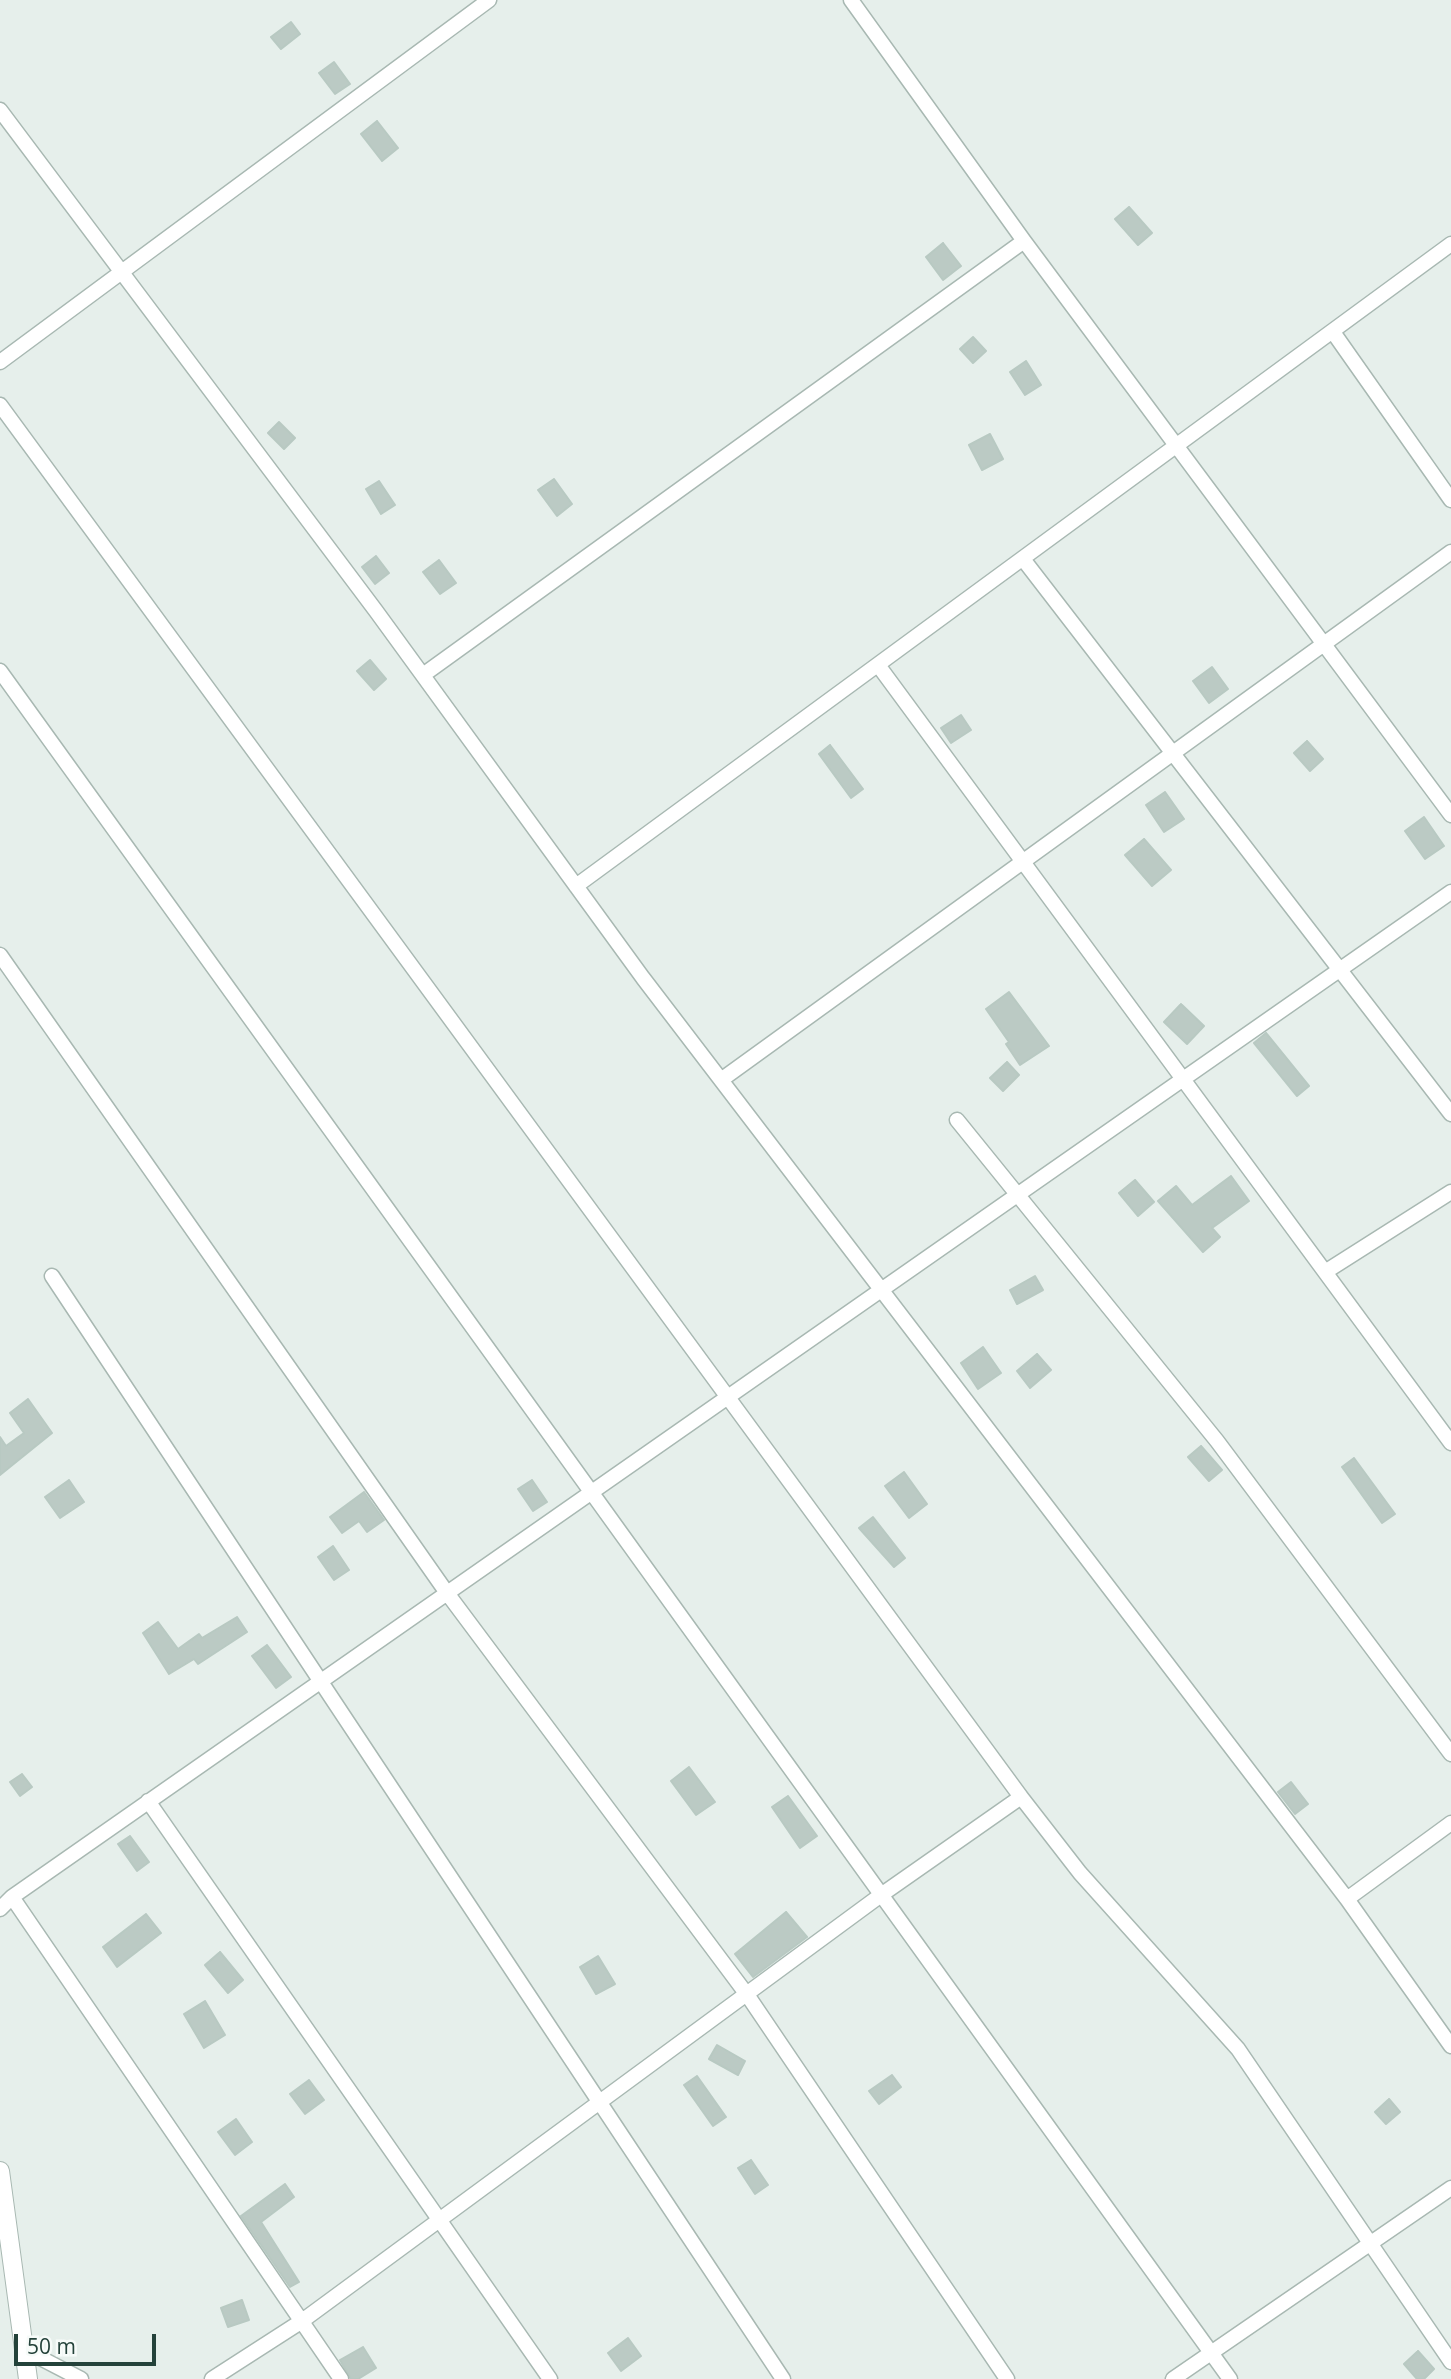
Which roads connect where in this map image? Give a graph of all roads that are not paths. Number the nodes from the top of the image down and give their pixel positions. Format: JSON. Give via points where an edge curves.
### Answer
{"nodes":[{"id":1,"x":489,"y":0,"type":"edge"},
{"id":2,"x":850,"y":0,"type":"edge"},
{"id":3,"x":0,"y":110,"type":"edge"},
{"id":4,"x":1024,"y":241,"type":"junction"},
{"id":5,"x":1451,"y":244,"type":"edge"},
{"id":6,"x":122,"y":272,"type":"junction"},
{"id":7,"x":1333,"y":332,"type":"junction"},
{"id":8,"x":0,"y":362,"type":"edge"},
{"id":9,"x":0,"y":405,"type":"edge"},
{"id":10,"x":1178,"y":447,"type":"junction"},
{"id":11,"x":1451,"y":500,"type":"edge"},
{"id":12,"x":1451,"y":552,"type":"edge"},
{"id":13,"x":1023,"y":559,"type":"junction"},
{"id":14,"x":1324,"y":644,"type":"junction"},
{"id":15,"x":878,"y":665,"type":"junction"},
{"id":16,"x":0,"y":671,"type":"edge"},
{"id":17,"x":423,"y":675,"type":"junction"},
{"id":18,"x":1173,"y":755,"type":"junction"},
{"id":19,"x":1451,"y":815,"type":"edge"},
{"id":20,"x":1023,"y":862,"type":"junction"},
{"id":21,"x":576,"y":887,"type":"junction"},
{"id":22,"x":1451,"y":892,"type":"edge"},
{"id":23,"x":0,"y":955,"type":"edge"},
{"id":24,"x":1339,"y":970,"type":"junction"},
{"id":25,"x":1183,"y":1079,"type":"junction"},
{"id":26,"x":721,"y":1080,"type":"junction"},
{"id":27,"x":1451,"y":1114,"type":"edge"},
{"id":28,"x":957,"y":1120,"type":"dead end"},
{"id":29,"x":1451,"y":1192,"type":"edge"},
{"id":30,"x":1017,"y":1195,"type":"junction"},
{"id":31,"x":1325,"y":1272,"type":"junction"},
{"id":32,"x":52,"y":1276,"type":"dead end"},
{"id":33,"x":883,"y":1291,"type":"junction"},
{"id":34,"x":730,"y":1395,"type":"junction"},
{"id":35,"x":1451,"y":1443,"type":"edge"},
{"id":36,"x":592,"y":1492,"type":"junction"},
{"id":37,"x":447,"y":1593,"type":"junction"},
{"id":38,"x":321,"y":1681,"type":"junction"},
{"id":39,"x":1451,"y":1754,"type":"edge"},
{"id":40,"x":1021,"y":1797,"type":"junction"},
{"id":41,"x":148,"y":1801,"type":"junction"},
{"id":42,"x":1451,"y":1823,"type":"edge"},
{"id":43,"x":881,"y":1895,"type":"junction"},
{"id":44,"x":12,"y":1896,"type":"junction"},
{"id":45,"x":1347,"y":1899,"type":"junction"},
{"id":46,"x":0,"y":1909,"type":"edge"},
{"id":47,"x":748,"y":1996,"type":"junction"},
{"id":48,"x":1451,"y":2046,"type":"edge"},
{"id":49,"x":600,"y":2103,"type":"junction"},
{"id":50,"x":1,"y":2183,"type":"edge"},
{"id":51,"x":1451,"y":2188,"type":"edge"},
{"id":52,"x":438,"y":2221,"type":"junction"},
{"id":53,"x":1371,"y":2245,"type":"junction"},
{"id":54,"x":302,"y":2321,"type":"junction"},
{"id":55,"x":25,"y":2350,"type":"junction"},
{"id":56,"x":1210,"y":2352,"type":"junction"},
{"id":57,"x":1451,"y":2362,"type":"edge"},
{"id":58,"x":28,"y":2379,"type":"edge"},
{"id":59,"x":81,"y":2379,"type":"edge"},
{"id":60,"x":212,"y":2379,"type":"edge"},
{"id":61,"x":341,"y":2379,"type":"edge"},
{"id":62,"x":550,"y":2379,"type":"edge"},
{"id":63,"x":783,"y":2379,"type":"edge"},
{"id":64,"x":1007,"y":2379,"type":"edge"},
{"id":65,"x":1173,"y":2379,"type":"edge"},
{"id":66,"x":1230,"y":2379,"type":"edge"}],
"edges":[{"from":1,"to":6,"type":"street"},
{"from":2,"to":4,"type":"street"},
{"from":3,"to":6,"type":"street"},
{"from":4,"to":10,"type":"street"},
{"from":4,"to":17,"type":"street"},
{"from":5,"to":7,"type":"street"},
{"from":6,"to":8,"type":"street"},
{"from":6,"to":17,"type":"street"},
{"from":7,"to":10,"type":"street"},
{"from":7,"to":11,"type":"street"},
{"from":9,"to":34,"type":"street"},
{"from":10,"to":13,"type":"street"},
{"from":10,"to":14,"type":"street"},
{"from":12,"to":14,"type":"street"},
{"from":13,"to":15,"type":"street"},
{"from":13,"to":18,"type":"street"},
{"from":14,"to":18,"type":"street"},
{"from":14,"to":19,"type":"street"},
{"from":15,"to":20,"type":"street"},
{"from":15,"to":21,"type":"street"},
{"from":16,"to":36,"type":"street"},
{"from":17,"to":21,"type":"street"},
{"from":18,"to":20,"type":"street"},
{"from":18,"to":24,"type":"street"},
{"from":20,"to":25,"type":"street"},
{"from":20,"to":26,"type":"street"},
{"from":21,"to":26,"type":"street"},
{"from":22,"to":24,"type":"street"},
{"from":23,"to":37,"type":"street"},
{"from":24,"to":25,"type":"street"},
{"from":24,"to":27,"type":"street"},
{"from":25,"to":30,"type":"street"},
{"from":25,"to":31,"type":"street"},
{"from":26,"to":33,"type":"street"},
{"from":28,"to":30,"type":"street"},
{"from":29,"to":31,"type":"street"},
{"from":30,"to":33,"type":"street"},
{"from":30,"to":39,"type":"street","via":[[1217,1441]]},
{"from":31,"to":35,"type":"street"},
{"from":32,"to":38,"type":"street"},
{"from":33,"to":34,"type":"street"},
{"from":33,"to":45,"type":"street"},
{"from":34,"to":36,"type":"street"},
{"from":34,"to":40,"type":"street"},
{"from":36,"to":37,"type":"street"},
{"from":36,"to":43,"type":"street"},
{"from":37,"to":38,"type":"street"},
{"from":37,"to":47,"type":"street"},
{"from":38,"to":41,"type":"street"},
{"from":38,"to":49,"type":"street"},
{"from":40,"to":43,"type":"street"},
{"from":40,"to":53,"type":"street","via":[[1080,1873],[1238,2049]]},
{"from":41,"to":44,"type":"street"},
{"from":41,"to":52,"type":"street"},
{"from":42,"to":45,"type":"street"},
{"from":43,"to":47,"type":"street"},
{"from":43,"to":56,"type":"street"},
{"from":44,"to":46,"type":"street"},
{"from":44,"to":54,"type":"street"},
{"from":45,"to":48,"type":"street"},
{"from":47,"to":49,"type":"street"},
{"from":47,"to":64,"type":"street"},
{"from":49,"to":52,"type":"street"},
{"from":49,"to":63,"type":"street"},
{"from":50,"to":55,"type":"street"},
{"from":51,"to":53,"type":"street"},
{"from":52,"to":54,"type":"street"},
{"from":52,"to":62,"type":"street"},
{"from":53,"to":56,"type":"street"},
{"from":53,"to":57,"type":"street"},
{"from":54,"to":60,"type":"street"},
{"from":54,"to":61,"type":"street"},
{"from":55,"to":58,"type":"street"},
{"from":55,"to":59,"type":"street"},
{"from":56,"to":65,"type":"street"},
{"from":56,"to":66,"type":"street"}]}
